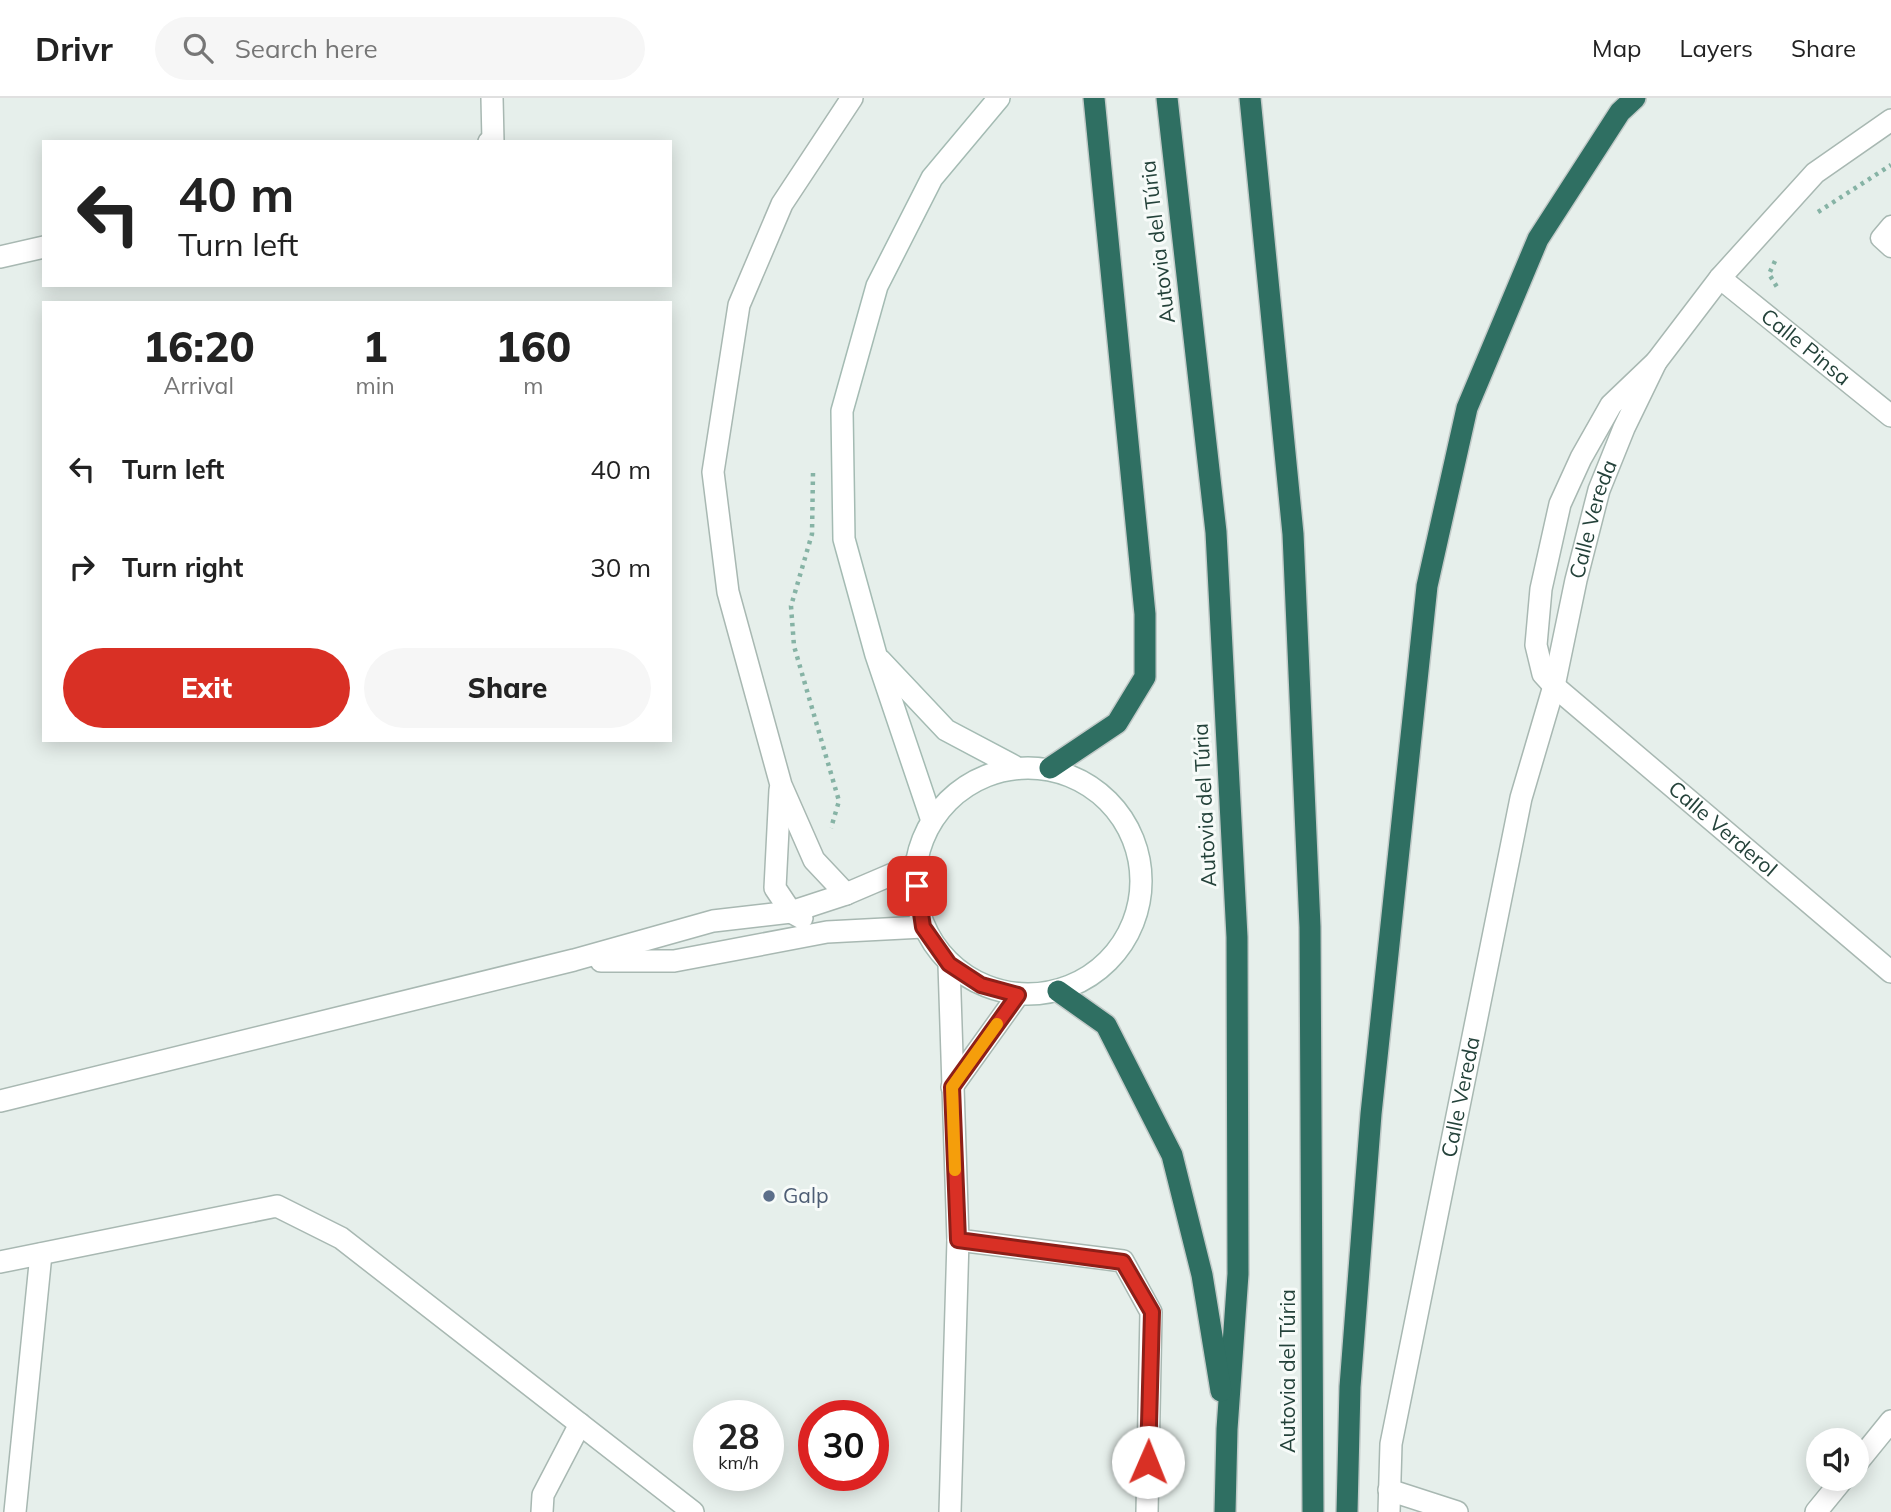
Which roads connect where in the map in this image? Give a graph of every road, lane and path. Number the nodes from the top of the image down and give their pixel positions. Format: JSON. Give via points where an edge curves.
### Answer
{"nodes":[{"id":1,"x":492,"y":98,"type":"edge"},
{"id":2,"x":852,"y":98,"type":"edge"},
{"id":3,"x":999,"y":98,"type":"edge"},
{"id":4,"x":1094,"y":98,"type":"edge"},
{"id":5,"x":1167,"y":98,"type":"edge"},
{"id":6,"x":1250,"y":98,"type":"edge"},
{"id":7,"x":1635,"y":98,"type":"edge"},
{"id":8,"x":1891,"y":120,"type":"edge"},
{"id":9,"x":493,"y":140,"type":"edge"},
{"id":10,"x":1891,"y":165,"type":"edge"},
{"id":11,"x":1811,"y":216,"type":"dead end"},
{"id":12,"x":1891,"y":225,"type":"edge"},
{"id":13,"x":42,"y":247,"type":"edge"},
{"id":14,"x":1891,"y":248,"type":"edge"},
{"id":15,"x":1778,"y":252,"type":"dead end"},
{"id":16,"x":0,"y":257,"type":"edge"},
{"id":17,"x":1720,"y":278,"type":"junction"},
{"id":18,"x":1776,"y":323,"type":"junction"},
{"id":19,"x":1656,"y":362,"type":"junction"},
{"id":20,"x":1891,"y":416,"type":"edge"},
{"id":21,"x":876,"y":655,"type":"junction"},
{"id":22,"x":1554,"y":686,"type":"junction"},
{"id":23,"x":1014,"y":766,"type":"junction"},
{"id":24,"x":1050,"y":768,"type":"junction"},
{"id":25,"x":781,"y":785,"type":"junction"},
{"id":26,"x":931,"y":817,"type":"junction"},
{"id":27,"x":914,"y":865,"type":"junction"},
{"id":28,"x":846,"y":894,"type":"junction"},
{"id":29,"x":791,"y":912,"type":"junction"},
{"id":30,"x":923,"y":927,"type":"junction"},
{"id":31,"x":827,"y":932,"type":"junction"},
{"id":32,"x":574,"y":960,"type":"junction"},
{"id":33,"x":949,"y":964,"type":"junction"},
{"id":34,"x":1891,"y":972,"type":"edge"},
{"id":35,"x":1058,"y":991,"type":"junction"},
{"id":36,"x":1018,"y":995,"type":"junction"},
{"id":37,"x":952,"y":1087,"type":"junction"},
{"id":38,"x":0,"y":1101,"type":"edge"},
{"id":39,"x":958,"y":1240,"type":"junction"},
{"id":40,"x":41,"y":1254,"type":"junction"},
{"id":41,"x":0,"y":1262,"type":"edge"},
{"id":42,"x":1891,"y":1421,"type":"edge"},
{"id":43,"x":580,"y":1424,"type":"junction"},
{"id":44,"x":1227,"y":1429,"type":"junction"},
{"id":45,"x":1869,"y":1448,"type":"edge"},
{"id":46,"x":1390,"y":1490,"type":"junction"},
{"id":47,"x":1833,"y":1491,"type":"edge"},
{"id":48,"x":15,"y":1512,"type":"edge"},
{"id":49,"x":542,"y":1512,"type":"edge"},
{"id":50,"x":693,"y":1512,"type":"edge"},
{"id":51,"x":950,"y":1512,"type":"edge"},
{"id":52,"x":1147,"y":1512,"type":"edge"},
{"id":53,"x":1225,"y":1512,"type":"edge"},
{"id":54,"x":1313,"y":1512,"type":"edge"},
{"id":55,"x":1347,"y":1512,"type":"edge"},
{"id":56,"x":1389,"y":1512,"type":"edge"},
{"id":57,"x":1457,"y":1512,"type":"edge"},
{"id":58,"x":1816,"y":1512,"type":"edge"}],
"edges":[{"from":1,"to":9,"type":"street"},
{"from":2,"to":25,"type":"street","via":[[782,204],[739,305],[713,472],[729,592]]},
{"from":3,"to":21,"type":"street","via":[[932,178],[877,286],[842,411],[844,539]]},
{"from":4,"to":24,"type":"highway","via":[[1145,614],[1145,677],[1117,723]]},
{"from":5,"to":44,"type":"highway","name":"Autovia del Túria","via":[[1216,532],[1237,937],[1238,1274]]},
{"from":6,"to":54,"type":"highway","name":"Autovia del Túria","via":[[1293,534],[1310,927]]},
{"from":7,"to":55,"type":"highway","via":[[1620,112],[1538,239],[1467,408],[1427,586],[1371,1114],[1350,1387]]},
{"from":8,"to":17,"type":"street","name":"Calle Vereda","via":[[1815,173]]},
{"from":10,"to":11,"type":"path"},
{"from":12,"to":14,"type":"lane","via":[[1880,238]]},
{"from":13,"to":16,"type":"street"},
{"from":15,"to":18,"type":"path","via":[[1769,274],[1789,306]]},
{"from":17,"to":18,"type":"street","name":"Calle Pinsa"},
{"from":17,"to":19,"type":"street","name":"Calle Vereda"},
{"from":18,"to":20,"type":"street","name":"Calle Pinsa"},
{"from":19,"to":22,"type":"street","name":"Calle Vereda","via":[[1599,491]]},
{"from":19,"to":22,"type":"street","name":"Calle Vereda","via":[[1611,405],[1560,504],[1541,589],[1536,645],[1543,674]]},
{"from":21,"to":23,"type":"street","via":[[946,730]]},
{"from":21,"to":26,"type":"street"},
{"from":22,"to":34,"type":"street","name":"Calle Verderol"},
{"from":22,"to":46,"type":"street","name":"Calle Vereda","via":[[1518,811],[1391,1444]]},
{"from":23,"to":24,"type":"street"},
{"from":23,"to":26,"type":"street","via":[[967,783]]},
{"from":24,"to":35,"type":"street","via":[[1097,789],[1129,828],[1142,877],[1133,927],[1103,968]]},
{"from":25,"to":28,"type":"street","via":[[814,860]]},
{"from":25,"to":29,"type":"street","via":[[775,888]]},
{"from":26,"to":27,"type":"street"},
{"from":27,"to":28,"type":"street"},
{"from":27,"to":30,"type":"street"},
{"from":28,"to":29,"type":"street"},
{"from":29,"to":31,"type":"street"},
{"from":29,"to":32,"type":"street","via":[[713,921]]},
{"from":30,"to":31,"type":"street"},
{"from":30,"to":33,"type":"street"},
{"from":31,"to":32,"type":"street","via":[[674,961]]},
{"from":32,"to":38,"type":"street"},
{"from":33,"to":36,"type":"street","via":[[981,985]]},
{"from":33,"to":37,"type":"street"},
{"from":35,"to":36,"type":"street"},
{"from":35,"to":44,"type":"highway","via":[[1106,1026],[1172,1155],[1202,1275]]},
{"from":36,"to":37,"type":"street"},
{"from":37,"to":39,"type":"street"},
{"from":39,"to":51,"type":"street"},
{"from":39,"to":52,"type":"street","via":[[1123,1262],[1152,1312]]},
{"from":40,"to":41,"type":"street"},
{"from":40,"to":43,"type":"street","via":[[277,1206],[341,1238]]},
{"from":40,"to":48,"type":"street"},
{"from":42,"to":45,"type":"street"},
{"from":43,"to":49,"type":"street","via":[[543,1495]]},
{"from":43,"to":50,"type":"street"},
{"from":44,"to":53,"type":"highway","name":"Autovia del Túria"},
{"from":46,"to":56,"type":"street","name":"Calle Vereda"},
{"from":46,"to":57,"type":"street"},
{"from":47,"to":58,"type":"street"}]}
